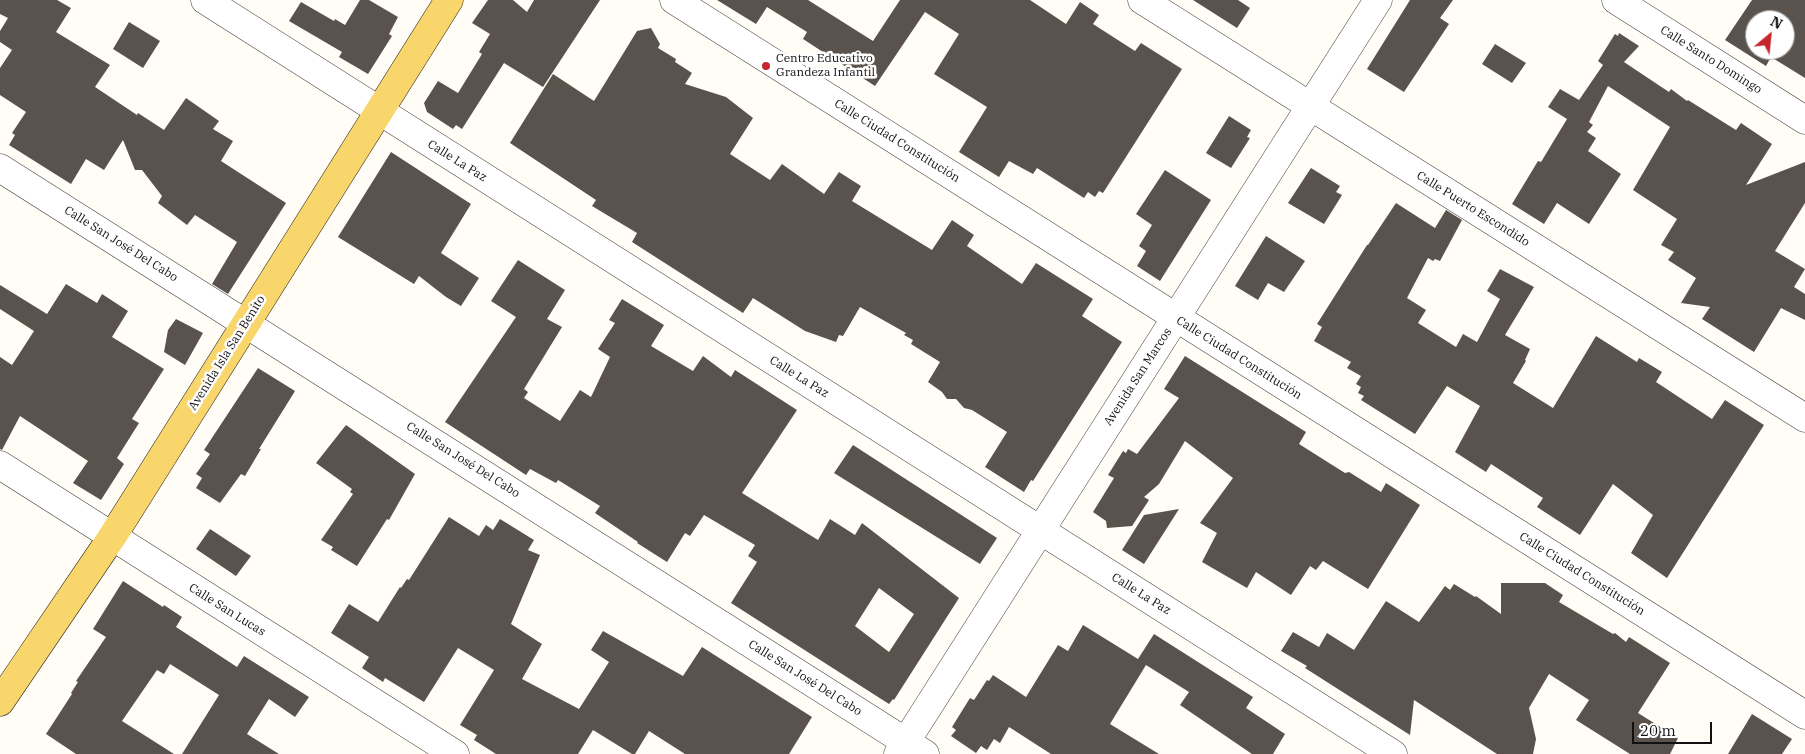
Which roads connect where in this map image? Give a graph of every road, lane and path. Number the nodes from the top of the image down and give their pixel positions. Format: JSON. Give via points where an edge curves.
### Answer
{"nodes":[{"id":1,"x":205,"y":0,"type":"edge"},
{"id":2,"x":449,"y":0,"type":"edge"},
{"id":3,"x":674,"y":0,"type":"edge"},
{"id":4,"x":1142,"y":0,"type":"edge"},
{"id":5,"x":1378,"y":0,"type":"edge"},
{"id":6,"x":1616,"y":0,"type":"edge"},
{"id":7,"x":1310,"y":107,"type":"junction"},
{"id":8,"x":379,"y":112,"type":"junction"},
{"id":9,"x":1805,"y":120,"type":"edge"},
{"id":10,"x":0,"y":168,"type":"edge"},
{"id":11,"x":1176,"y":318,"type":"junction"},
{"id":12,"x":246,"y":323,"type":"junction"},
{"id":13,"x":1805,"y":418,"type":"edge"},
{"id":14,"x":0,"y":465,"type":"edge"},
{"id":15,"x":1040,"y":530,"type":"junction"},
{"id":16,"x":112,"y":536,"type":"junction"},
{"id":17,"x":0,"y":702,"type":"edge"},
{"id":18,"x":1805,"y":715,"type":"edge"},
{"id":19,"x":910,"y":750,"type":"edge"},
{"id":20,"x":454,"y":754,"type":"edge"},
{"id":21,"x":1393,"y":754,"type":"edge"}],
"edges":[{"from":1,"to":8,"type":"street","name":"Calle La Paz"},
{"from":2,"to":8,"type":"main road","name":"Avenida Isla San Benito"},
{"from":3,"to":11,"type":"street","name":"Calle Ciudad Constitución"},
{"from":4,"to":7,"type":"street","name":"Calle Puerto Escondido"},
{"from":5,"to":7,"type":"street","name":"Avenida San Marcos"},
{"from":6,"to":9,"type":"street","name":"Calle Santo Domingo"},
{"from":7,"to":11,"type":"street","name":"Avenida San Marcos"},
{"from":7,"to":13,"type":"street","name":"Calle Puerto Escondido"},
{"from":8,"to":12,"type":"main road","name":"Avenida Isla San Benito"},
{"from":8,"to":15,"type":"street","name":"Calle La Paz"},
{"from":10,"to":12,"type":"street","name":"Calle San José Del Cabo"},
{"from":11,"to":15,"type":"street","name":"Avenida San Marcos"},
{"from":11,"to":18,"type":"street","name":"Calle Ciudad Constitución"},
{"from":12,"to":16,"type":"main road","name":"Avenida Isla San Benito"},
{"from":12,"to":19,"type":"street","name":"Calle San José Del Cabo"},
{"from":14,"to":16,"type":"street","name":"Calle San Lucas"},
{"from":15,"to":19,"type":"street","name":"Avenida San Marcos"},
{"from":15,"to":21,"type":"street","name":"Calle La Paz"},
{"from":16,"to":17,"type":"main road","name":"Avenida Isla San Benito"},
{"from":16,"to":20,"type":"street","name":"Calle San Lucas"}]}
